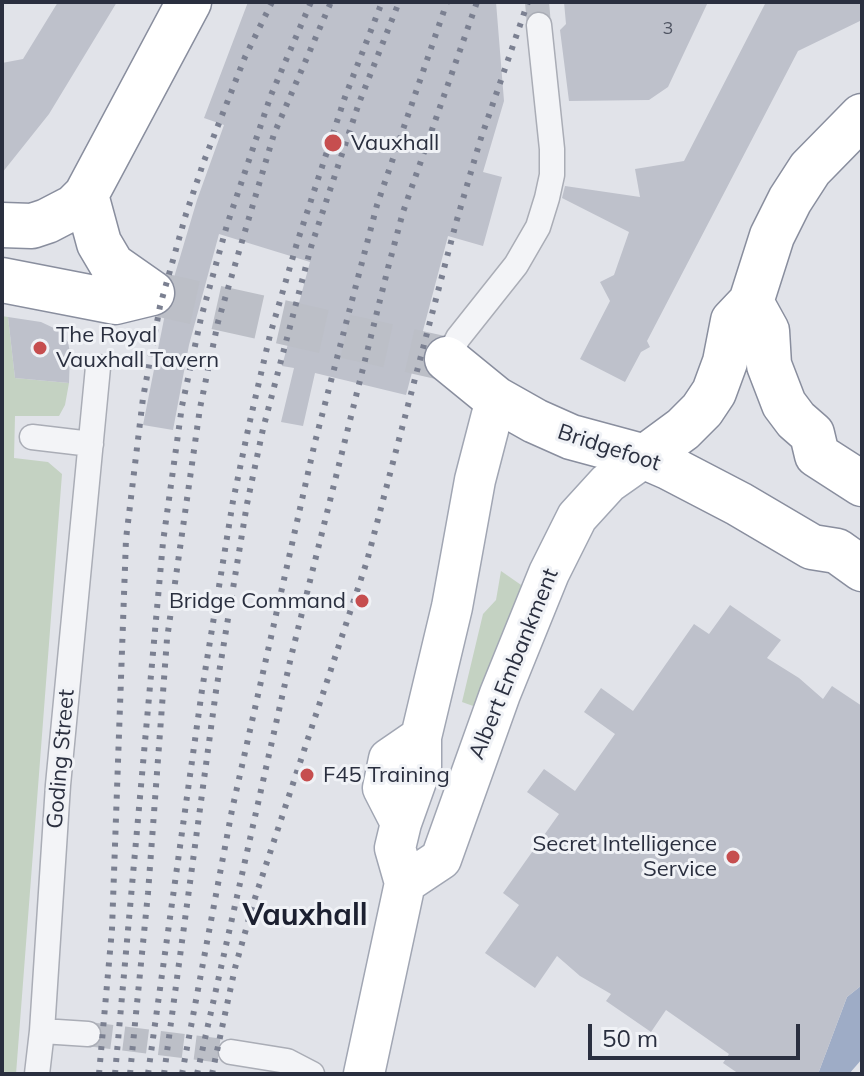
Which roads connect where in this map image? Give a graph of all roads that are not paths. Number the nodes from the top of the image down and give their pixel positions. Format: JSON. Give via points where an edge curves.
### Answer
{"nodes":[{"id":1,"x":189,"y":2,"type":"edge"},
{"id":2,"x":539,"y":25,"type":"tunnel mouth"},
{"id":3,"x":862,"y":116,"type":"edge"},
{"id":4,"x":86,"y":195,"type":"junction"},
{"id":5,"x":2,"y":225,"type":"edge"},
{"id":6,"x":2,"y":280,"type":"edge"},
{"id":7,"x":751,"y":302,"type":"junction"},
{"id":8,"x":447,"y":359,"type":"joint"},
{"id":9,"x":98,"y":367,"type":"dead end"},
{"id":10,"x":496,"y":399,"type":"junction"},
{"id":11,"x":32,"y":437,"type":"dead end"},
{"id":12,"x":91,"y":444,"type":"junction"},
{"id":13,"x":645,"y":457,"type":"junction"},
{"id":14,"x":862,"y":484,"type":"edge"},
{"id":15,"x":862,"y":569,"type":"edge"},
{"id":16,"x":405,"y":883,"type":"junction"},
{"id":17,"x":42,"y":1031,"type":"junction"},
{"id":18,"x":88,"y":1034,"type":"tunnel mouth"},
{"id":19,"x":231,"y":1052,"type":"tunnel mouth"},
{"id":20,"x":37,"y":1074,"type":"edge"},
{"id":21,"x":312,"y":1074,"type":"edge"},
{"id":22,"x":364,"y":1074,"type":"edge"}],
"edges":[{"from":1,"to":4,"type":"highway"},
{"from":2,"to":8,"type":"street","via":[[552,175],[538,227]]},
{"from":3,"to":7,"type":"highway","via":[[810,169],[790,200]]},
{"from":4,"to":5,"type":"highway","via":[[47,221]]},
{"from":4,"to":6,"type":"highway","via":[[99,243],[112,265],[152,293],[115,302]]},
{"from":7,"to":13,"type":"highway","via":[[733,321],[721,375],[702,410]]},
{"from":7,"to":14,"type":"highway","via":[[767,331],[769,365],[784,404],[812,434],[817,455]]},
{"from":8,"to":10,"type":"highway","name":"Bridgefoot"},
{"from":9,"to":12,"type":"street","name":"Goding Street"},
{"from":10,"to":13,"type":"highway","name":"Bridgefoot","via":[[571,437]]},
{"from":10,"to":16,"type":"main road","via":[[421,737],[389,759],[383,788],[401,823],[395,848]]},
{"from":11,"to":12,"type":"street"},
{"from":12,"to":17,"type":"street","name":"Goding Street","via":[[58,785]]},
{"from":13,"to":15,"type":"highway","name":"Bridgefoot","via":[[812,547],[837,551]]},
{"from":13,"to":16,"type":"main road","name":"Albert Embankment","via":[[608,483],[577,517],[500,694],[441,859]]},
{"from":16,"to":22,"type":"main road"},
{"from":17,"to":18,"type":"street"},
{"from":17,"to":20,"type":"street","name":"Goding Street"},
{"from":19,"to":21,"type":"street","via":[[287,1061]]}]}
